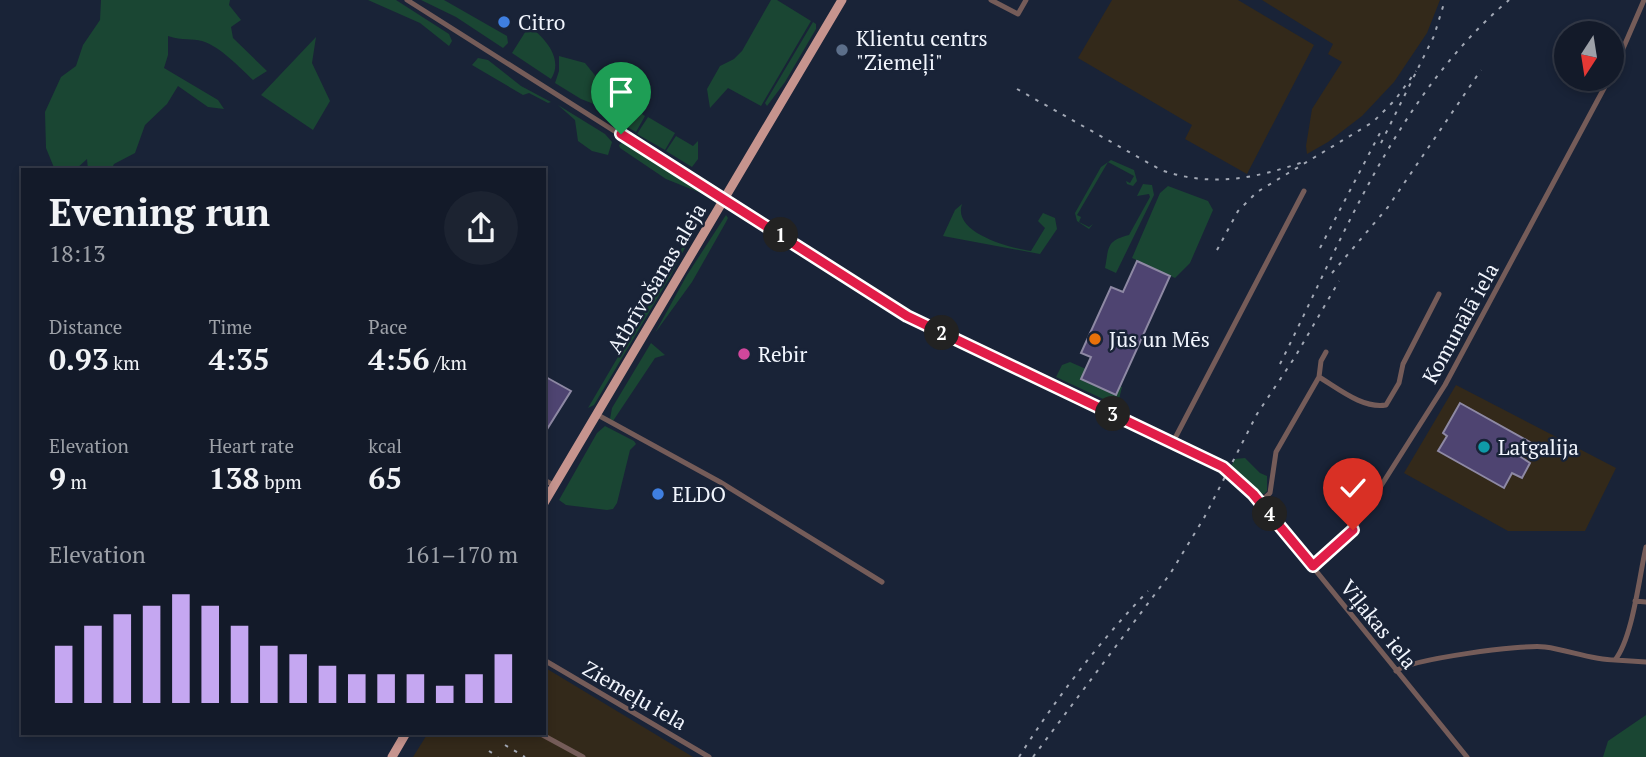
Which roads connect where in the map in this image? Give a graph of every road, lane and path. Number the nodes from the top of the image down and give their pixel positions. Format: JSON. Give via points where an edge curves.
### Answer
{"nodes":[{"id":1,"x":407,"y":0,"type":"edge"},
{"id":2,"x":842,"y":0,"type":"edge"},
{"id":3,"x":991,"y":0,"type":"edge"},
{"id":4,"x":1026,"y":0,"type":"edge"},
{"id":5,"x":1644,"y":0,"type":"edge"},
{"id":6,"x":1624,"y":46,"type":"edge"},
{"id":7,"x":1603,"y":91,"type":"edge"},
{"id":8,"x":1304,"y":191,"type":"dead end"},
{"id":9,"x":724,"y":198,"type":"junction"},
{"id":10,"x":1439,"y":294,"type":"dead end"},
{"id":11,"x":1326,"y":352,"type":"dead end"},
{"id":12,"x":1320,"y":377,"type":"junction"},
{"id":13,"x":596,"y":414,"type":"junction"},
{"id":14,"x":1172,"y":442,"type":"junction"},
{"id":15,"x":546,"y":481,"type":"edge"},
{"id":16,"x":554,"y":485,"type":"junction"},
{"id":17,"x":546,"y":499,"type":"edge"},
{"id":18,"x":1261,"y":502,"type":"junction"},
{"id":19,"x":1646,"y":547,"type":"edge"},
{"id":20,"x":1313,"y":566,"type":"junction"},
{"id":21,"x":882,"y":582,"type":"dead end"},
{"id":22,"x":1634,"y":601,"type":"junction"},
{"id":23,"x":1646,"y":602,"type":"edge"},
{"id":24,"x":1615,"y":660,"type":"junction"},
{"id":25,"x":546,"y":661,"type":"edge"},
{"id":26,"x":1646,"y":662,"type":"edge"},
{"id":27,"x":1396,"y":671,"type":"junction"},
{"id":28,"x":405,"y":735,"type":"edge"},
{"id":29,"x":543,"y":735,"type":"edge"},
{"id":30,"x":392,"y":757,"type":"edge"},
{"id":31,"x":583,"y":757,"type":"edge"},
{"id":32,"x":709,"y":757,"type":"edge"},
{"id":33,"x":1467,"y":757,"type":"edge"}],
"edges":[{"from":1,"to":9,"type":"street","name":"Viļakas iela"},
{"from":2,"to":9,"type":"main road","name":"Atbrīvošanas aleja"},
{"from":3,"to":4,"type":"street","via":[[1018,14]]},
{"from":5,"to":6,"type":"street"},
{"from":7,"to":20,"type":"street","name":"Komunālā iela","via":[[1445,385],[1353,530]]},
{"from":8,"to":14,"type":"street"},
{"from":9,"to":13,"type":"main road","name":"Atbrīvošanas aleja"},
{"from":9,"to":14,"type":"street","name":"Viļakas iela","via":[[907,316]]},
{"from":10,"to":12,"type":"street","via":[[1387,405],[1365,404]]},
{"from":11,"to":12,"type":"street"},
{"from":12,"to":18,"type":"street","via":[[1276,452],[1270,493]]},
{"from":13,"to":16,"type":"main road","name":"Atbrīvošanas aleja"},
{"from":13,"to":21,"type":"street","via":[[720,482]]},
{"from":14,"to":18,"type":"street","name":"Viļakas iela","via":[[1227,470]]},
{"from":15,"to":16,"type":"street"},
{"from":16,"to":17,"type":"main road","name":"Atbrīvošanas aleja"},
{"from":18,"to":20,"type":"street","name":"Viļakas iela"},
{"from":19,"to":22,"type":"street"},
{"from":20,"to":27,"type":"street","name":"Viļakas iela"},
{"from":22,"to":23,"type":"street"},
{"from":22,"to":24,"type":"street"},
{"from":24,"to":26,"type":"street"},
{"from":24,"to":27,"type":"street","via":[[1538,647],[1435,660]]},
{"from":25,"to":32,"type":"street","name":"Ziemeļu iela"},
{"from":27,"to":33,"type":"street","name":"Viļakas iela"},
{"from":28,"to":30,"type":"main road"},
{"from":29,"to":31,"type":"street"}]}
